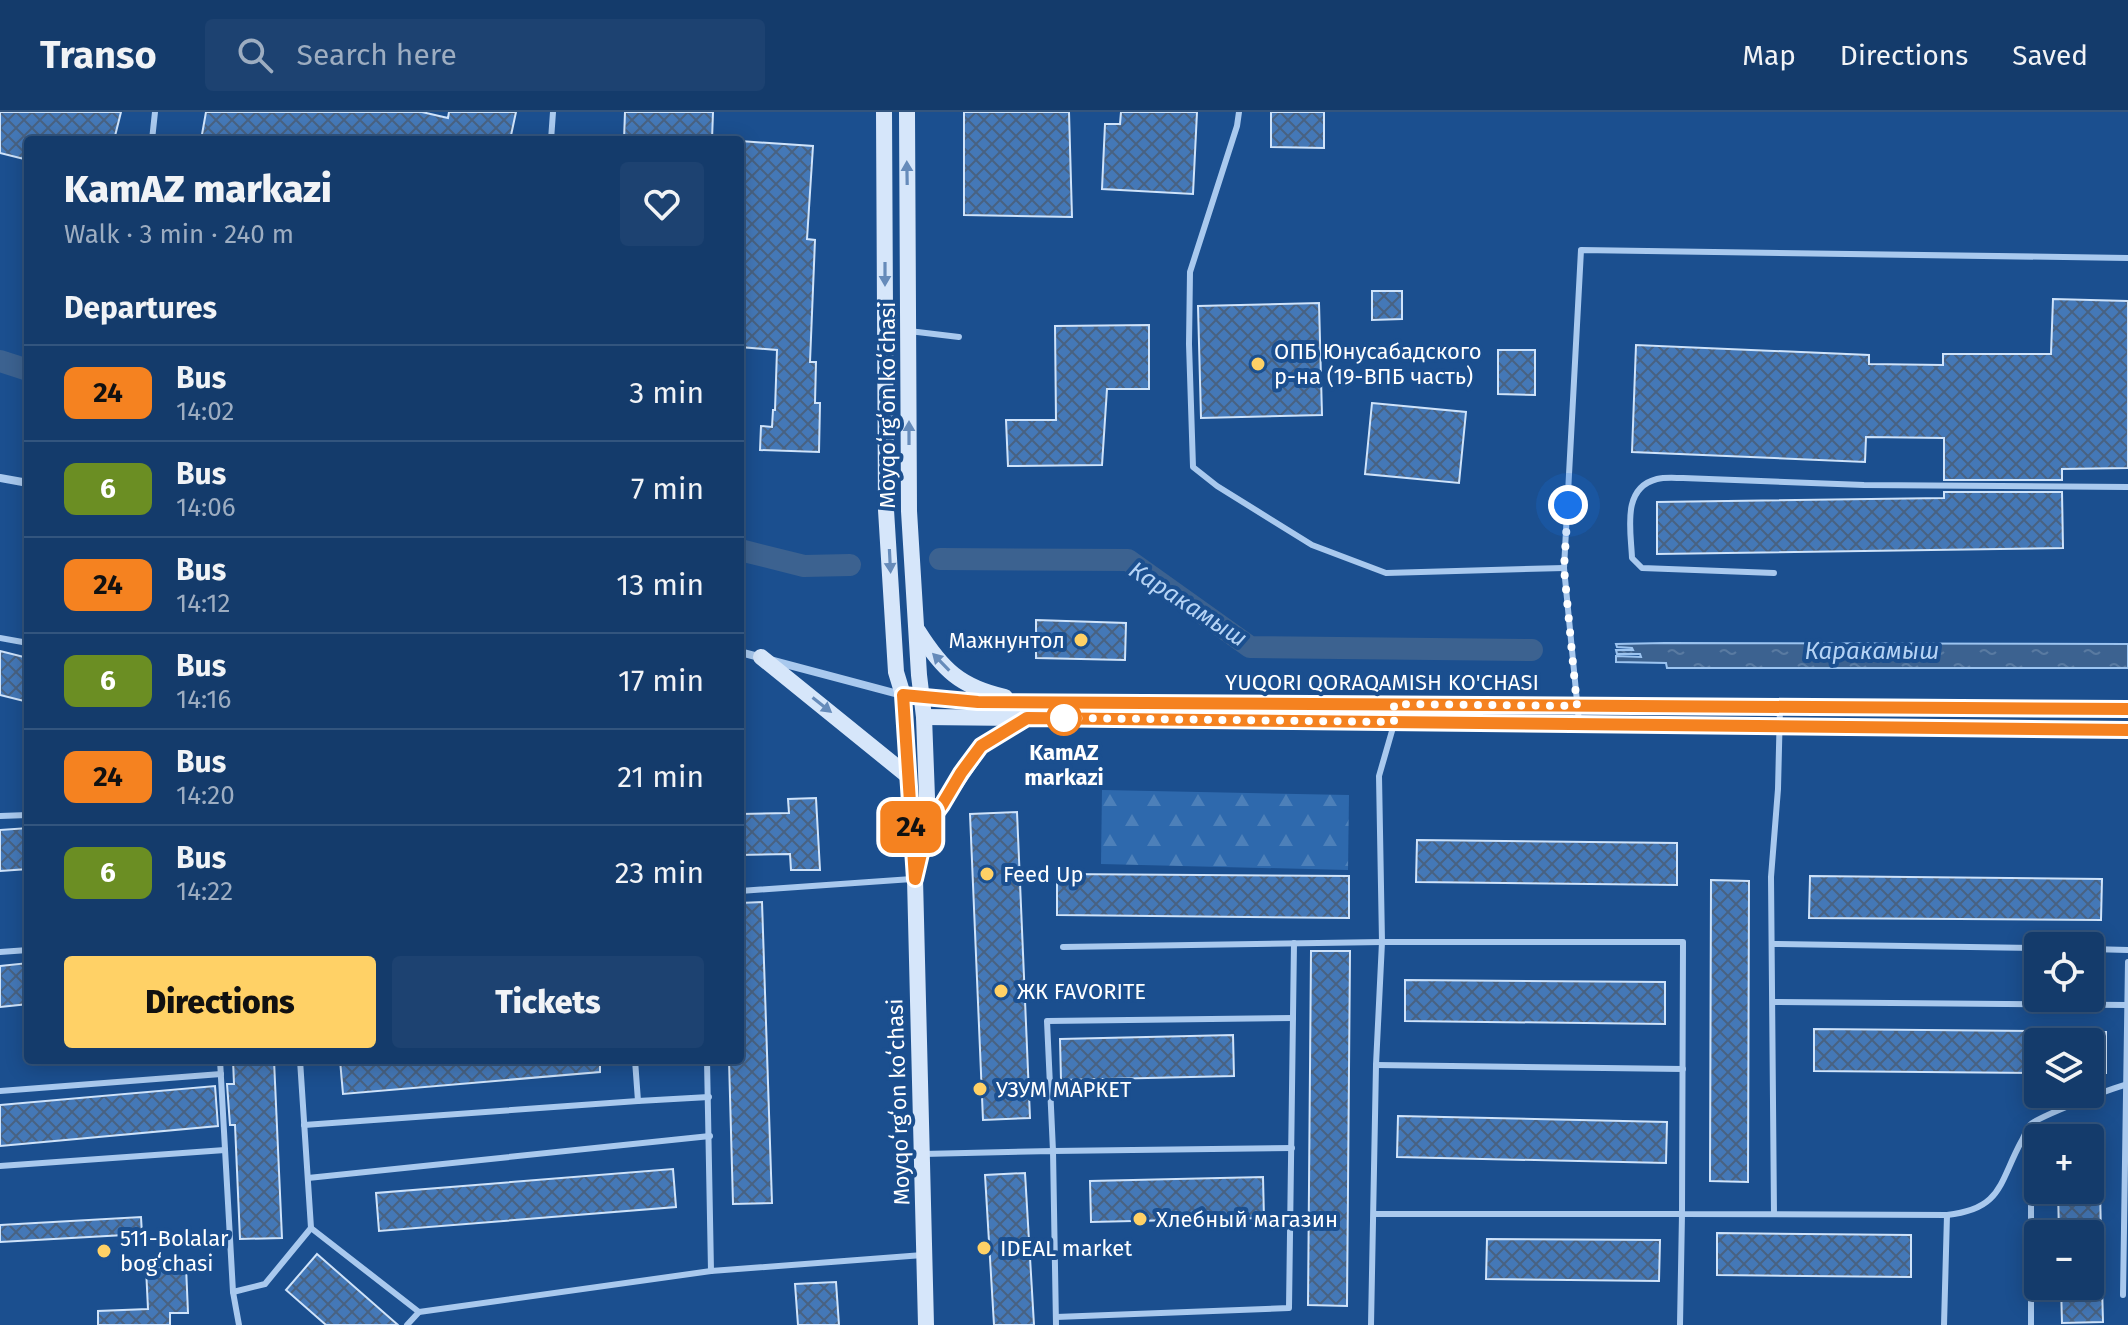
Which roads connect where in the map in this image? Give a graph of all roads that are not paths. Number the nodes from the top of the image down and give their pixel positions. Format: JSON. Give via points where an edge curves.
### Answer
{"nodes":[{"id":1,"x":155,"y":112,"type":"edge"},
{"id":2,"x":553,"y":112,"type":"edge"},
{"id":3,"x":884,"y":112,"type":"edge"},
{"id":4,"x":907,"y":112,"type":"edge"},
{"id":5,"x":1239,"y":112,"type":"edge"},
{"id":6,"x":152,"y":136,"type":"edge"},
{"id":7,"x":551,"y":136,"type":"edge"},
{"id":8,"x":2128,"y":258,"type":"edge"},
{"id":9,"x":909,"y":331,"type":"junction"},
{"id":10,"x":959,"y":337,"type":"dead end"},
{"id":11,"x":0,"y":478,"type":"edge"},
{"id":12,"x":24,"y":482,"type":"edge"},
{"id":13,"x":2128,"y":487,"type":"edge"},
{"id":14,"x":1564,"y":568,"type":"junction"},
{"id":15,"x":1774,"y":573,"type":"dead end"},
{"id":16,"x":915,"y":619,"type":"junction"},
{"id":17,"x":0,"y":638,"type":"edge"},
{"id":18,"x":24,"y":642,"type":"edge"},
{"id":19,"x":744,"y":653,"type":"edge"},
{"id":20,"x":761,"y":657,"type":"junction"},
{"id":21,"x":903,"y":695,"type":"junction"},
{"id":22,"x":923,"y":697,"type":"junction"},
{"id":23,"x":1394,"y":704,"type":"junction"},
{"id":24,"x":1577,"y":706,"type":"junction"},
{"id":25,"x":1780,"y":707,"type":"junction"},
{"id":26,"x":2128,"y":709,"type":"edge"},
{"id":27,"x":1028,"y":710,"type":"junction"},
{"id":28,"x":924,"y":717,"type":"junction"},
{"id":29,"x":1394,"y":722,"type":"junction"},
{"id":30,"x":1579,"y":724,"type":"junction"},
{"id":31,"x":1781,"y":726,"type":"junction"},
{"id":32,"x":2128,"y":730,"type":"edge"},
{"id":33,"x":908,"y":776,"type":"junction"},
{"id":34,"x":24,"y":815,"type":"edge"},
{"id":35,"x":0,"y":816,"type":"edge"},
{"id":36,"x":928,"y":824,"type":"junction"},
{"id":37,"x":915,"y":879,"type":"junction"},
{"id":38,"x":744,"y":891,"type":"edge"},
{"id":39,"x":1382,"y":942,"type":"junction"},
{"id":40,"x":1294,"y":943,"type":"junction"},
{"id":41,"x":1773,"y":944,"type":"junction"},
{"id":42,"x":1063,"y":947,"type":"dead end"},
{"id":43,"x":2024,"y":948,"type":"edge"},
{"id":44,"x":2104,"y":949,"type":"edge"},
{"id":45,"x":24,"y":950,"type":"edge"},
{"id":46,"x":2128,"y":950,"type":"edge"},
{"id":47,"x":0,"y":952,"type":"edge"},
{"id":48,"x":2128,"y":962,"type":"edge"},
{"id":49,"x":1773,"y":1002,"type":"junction"},
{"id":50,"x":2127,"y":1005,"type":"edge"},
{"id":51,"x":1293,"y":1018,"type":"junction"},
{"id":52,"x":220,"y":1064,"type":"edge"},
{"id":53,"x":300,"y":1064,"type":"edge"},
{"id":54,"x":635,"y":1064,"type":"edge"},
{"id":55,"x":707,"y":1064,"type":"edge"},
{"id":56,"x":1376,"y":1065,"type":"junction"},
{"id":57,"x":1683,"y":1069,"type":"junction"},
{"id":58,"x":221,"y":1074,"type":"junction"},
{"id":59,"x":2127,"y":1084,"type":"edge"},
{"id":60,"x":0,"y":1091,"type":"edge"},
{"id":61,"x":709,"y":1097,"type":"junction"},
{"id":62,"x":638,"y":1101,"type":"junction"},
{"id":63,"x":2031,"y":1123,"type":"junction"},
{"id":64,"x":304,"y":1125,"type":"junction"},
{"id":65,"x":710,"y":1136,"type":"junction"},
{"id":66,"x":1292,"y":1148,"type":"junction"},
{"id":67,"x":225,"y":1150,"type":"junction"},
{"id":68,"x":1053,"y":1151,"type":"junction"},
{"id":69,"x":922,"y":1154,"type":"junction"},
{"id":70,"x":0,"y":1166,"type":"edge"},
{"id":71,"x":308,"y":1178,"type":"junction"},
{"id":72,"x":1374,"y":1214,"type":"junction"},
{"id":73,"x":1682,"y":1214,"type":"junction"},
{"id":74,"x":1774,"y":1214,"type":"junction"},
{"id":75,"x":1947,"y":1215,"type":"junction"},
{"id":76,"x":2126,"y":1218,"type":"edge"},
{"id":77,"x":311,"y":1228,"type":"junction"},
{"id":78,"x":923,"y":1255,"type":"junction"},
{"id":79,"x":711,"y":1271,"type":"junction"},
{"id":80,"x":233,"y":1292,"type":"junction"},
{"id":81,"x":2123,"y":1295,"type":"dead end"},
{"id":82,"x":419,"y":1312,"type":"junction"},
{"id":83,"x":1056,"y":1321,"type":"edge"},
{"id":84,"x":239,"y":1325,"type":"edge"},
{"id":85,"x":407,"y":1325,"type":"edge"},
{"id":86,"x":926,"y":1325,"type":"edge"},
{"id":87,"x":1371,"y":1325,"type":"edge"},
{"id":88,"x":1680,"y":1325,"type":"edge"},
{"id":89,"x":1944,"y":1325,"type":"edge"},
{"id":90,"x":2031,"y":1325,"type":"edge"}],
"edges":[{"from":1,"to":6,"type":"lane"},
{"from":2,"to":7,"type":"lane"},
{"from":3,"to":21,"type":"main road","name":"Moyqoʻrgʻon koʻchasi","one_way":true,"via":[[886,510],[896,672]]},
{"from":9,"to":4,"type":"main road","name":"Moyqoʻrgʻon koʻchasi","one_way":true},
{"from":5,"to":14,"type":"lane","via":[[1190,272],[1193,467],[1312,545],[1386,573]]},
{"from":8,"to":14,"type":"lane","via":[[1581,250]]},
{"from":9,"to":10,"type":"lane"},
{"from":16,"to":9,"type":"main road","name":"Moyqoʻrgʻon koʻchasi","one_way":true},
{"from":11,"to":12,"type":"street"},
{"from":13,"to":15,"type":"lane","via":[[1683,478],[1655,479],[1630,502],[1632,558],[1642,568]]},
{"from":14,"to":24,"type":"lane"},
{"from":16,"to":22,"type":"main road","name":"Moyqoʻrgʻon koʻchasi"},
{"from":27,"to":16,"type":"main road","one_way":true,"via":[[954,675],[936,660]]},
{"from":17,"to":18,"type":"lane"},
{"from":19,"to":20,"type":"street"},
{"from":20,"to":21,"type":"street"},
{"from":20,"to":33,"type":"main road","one_way":true},
{"from":21,"to":22,"type":"main road","name":"YUQORI QORAQAMISH KO'CHASI"},
{"from":21,"to":28,"type":"main road"},
{"from":21,"to":33,"type":"main road","name":"Moyqoʻrgʻon koʻchasi"},
{"from":22,"to":27,"type":"main road","name":"YUQORI QORAQAMISH KO'CHASI"},
{"from":22,"to":28,"type":"main road","name":"Moyqoʻrgʻon koʻchasi"},
{"from":23,"to":24,"type":"main road","name":"YUQORI QORAQAMISH KO'CHASI"},
{"from":23,"to":27,"type":"main road","name":"YUQORI QORAQAMISH KO'CHASI"},
{"from":23,"to":29,"type":"lane"},
{"from":24,"to":25,"type":"main road","name":"YUQORI QORAQAMISH KO'CHASI"},
{"from":24,"to":30,"type":"lane"},
{"from":25,"to":26,"type":"main road","name":"YUQORI QORAQAMISH KO'CHASI"},
{"from":25,"to":31,"type":"lane"},
{"from":27,"to":28,"type":"main road","name":"YUQORI QORAQAMISH KO'CHASI"},
{"from":27,"to":29,"type":"main road","name":"YUQORI QORAQAMISH KO'CHASI"},
{"from":27,"to":36,"type":"main road","via":[[981,746]]},
{"from":28,"to":36,"type":"main road","name":"Moyqoʻrgʻon koʻchasi"},
{"from":29,"to":30,"type":"main road","name":"YUQORI QORAQAMISH KO'CHASI"},
{"from":29,"to":39,"type":"lane","via":[[1379,776]]},
{"from":30,"to":31,"type":"main road","name":"YUQORI QORAQAMISH KO'CHASI"},
{"from":31,"to":32,"type":"main road","name":"YUQORI QORAQAMISH KO'CHASI"},
{"from":31,"to":41,"type":"lane","via":[[1771,877]]},
{"from":33,"to":37,"type":"main road","name":"Moyqoʻrgʻon koʻchasi"},
{"from":34,"to":35,"type":"lane"},
{"from":36,"to":37,"type":"main road"},
{"from":37,"to":38,"type":"lane"},
{"from":37,"to":69,"type":"main road","name":"Moyqoʻrgʻon koʻchasi"},
{"from":39,"to":40,"type":"lane"},
{"from":39,"to":56,"type":"lane"},
{"from":39,"to":57,"type":"lane","via":[[1683,942]]},
{"from":40,"to":42,"type":"lane"},
{"from":40,"to":51,"type":"lane"},
{"from":41,"to":43,"type":"lane"},
{"from":41,"to":49,"type":"lane"},
{"from":44,"to":46,"type":"lane"},
{"from":45,"to":47,"type":"lane"},
{"from":48,"to":50,"type":"lane"},
{"from":49,"to":50,"type":"lane"},
{"from":49,"to":74,"type":"lane"},
{"from":50,"to":59,"type":"lane"},
{"from":51,"to":66,"type":"lane"},
{"from":51,"to":68,"type":"lane","via":[[1047,1021]]},
{"from":52,"to":58,"type":"lane"},
{"from":53,"to":64,"type":"lane"},
{"from":54,"to":62,"type":"lane"},
{"from":55,"to":61,"type":"lane"},
{"from":56,"to":57,"type":"lane"},
{"from":56,"to":72,"type":"lane"},
{"from":57,"to":73,"type":"lane"},
{"from":58,"to":60,"type":"lane"},
{"from":58,"to":67,"type":"lane"},
{"from":59,"to":63,"type":"lane"},
{"from":59,"to":76,"type":"lane"},
{"from":61,"to":62,"type":"lane"},
{"from":61,"to":65,"type":"lane"},
{"from":62,"to":64,"type":"lane"},
{"from":63,"to":75,"type":"lane","via":[[1994,1197],[1969,1211]]},
{"from":63,"to":90,"type":"lane"},
{"from":64,"to":71,"type":"lane"},
{"from":65,"to":71,"type":"lane"},
{"from":65,"to":79,"type":"lane"},
{"from":66,"to":68,"type":"lane"},
{"from":66,"to":83,"type":"lane","via":[[1289,1308]]},
{"from":67,"to":70,"type":"lane"},
{"from":67,"to":80,"type":"lane"},
{"from":68,"to":69,"type":"lane"},
{"from":68,"to":83,"type":"lane"},
{"from":69,"to":78,"type":"main road","name":"Moyqoʻrgʻon koʻchasi"},
{"from":71,"to":77,"type":"lane"},
{"from":72,"to":73,"type":"lane"},
{"from":72,"to":87,"type":"lane"},
{"from":73,"to":74,"type":"lane"},
{"from":73,"to":88,"type":"lane"},
{"from":74,"to":75,"type":"lane"},
{"from":75,"to":89,"type":"lane"},
{"from":76,"to":81,"type":"lane"},
{"from":77,"to":80,"type":"lane","via":[[265,1284]]},
{"from":77,"to":82,"type":"lane"},
{"from":78,"to":79,"type":"lane"},
{"from":78,"to":86,"type":"main road","name":"Moyqoʻrgʻon koʻchasi"},
{"from":79,"to":82,"type":"lane"},
{"from":80,"to":84,"type":"lane"},
{"from":82,"to":85,"type":"lane"}]}
